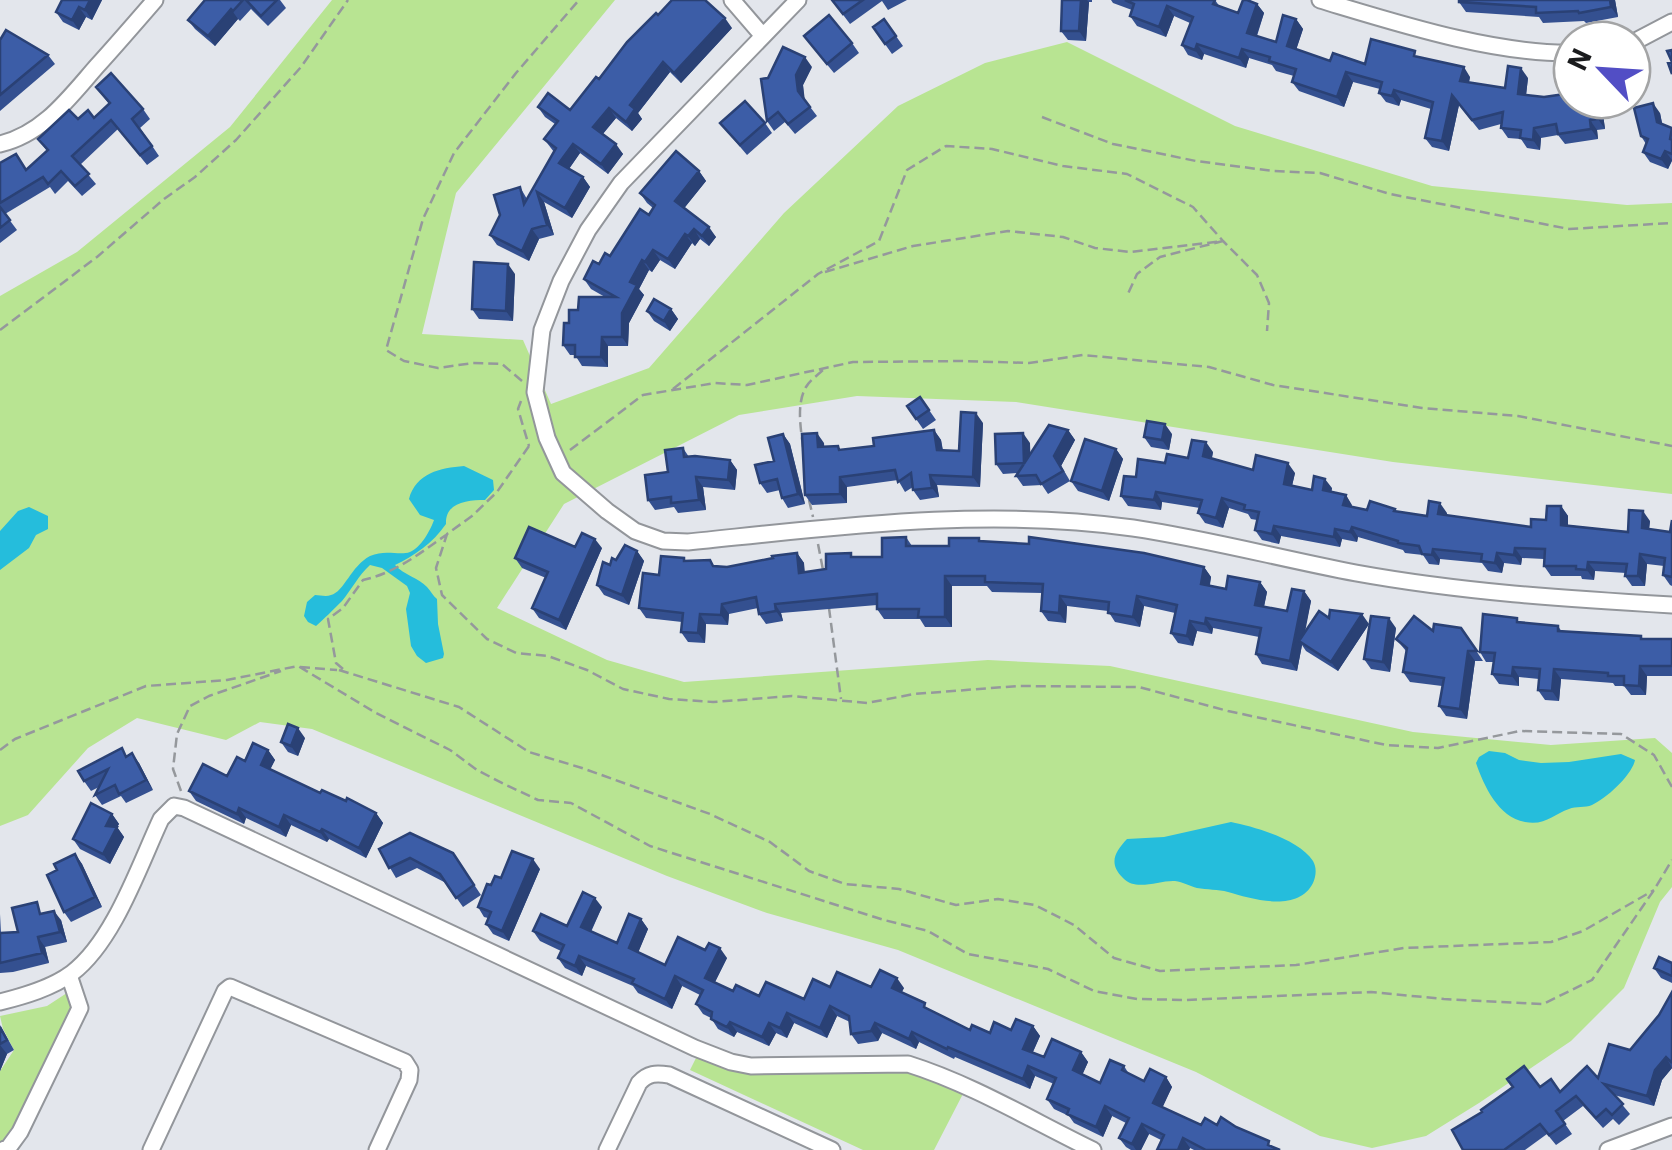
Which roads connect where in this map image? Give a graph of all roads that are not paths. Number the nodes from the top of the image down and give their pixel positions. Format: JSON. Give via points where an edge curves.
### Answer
{"nodes":[{"id":1,"x":155,"y":0,"type":"edge"},
{"id":2,"x":732,"y":0,"type":"edge"},
{"id":3,"x":798,"y":0,"type":"edge"},
{"id":4,"x":1320,"y":0,"type":"edge"},
{"id":5,"x":763,"y":36,"type":"junction"},
{"id":6,"x":1552,"y":54,"type":"edge"},
{"id":7,"x":0,"y":144,"type":"edge"},
{"id":8,"x":1672,"y":604,"type":"edge"},
{"id":9,"x":69,"y":976,"type":"junction"},
{"id":10,"x":0,"y":1002,"type":"edge"},
{"id":11,"x":1672,"y":1126,"type":"edge"},
{"id":12,"x":3,"y":1150,"type":"edge"},
{"id":13,"x":151,"y":1150,"type":"edge"},
{"id":14,"x":376,"y":1150,"type":"edge"},
{"id":15,"x":607,"y":1150,"type":"edge"},
{"id":16,"x":832,"y":1150,"type":"edge"},
{"id":17,"x":1094,"y":1150,"type":"edge"},
{"id":18,"x":1608,"y":1150,"type":"edge"}],
"edges":[{"from":1,"to":7,"type":"street","via":[[58,112],[34,131]]},
{"from":2,"to":5,"type":"street"},
{"from":3,"to":5,"type":"street"},
{"from":4,"to":6,"type":"street","via":[[1488,44]]},
{"from":5,"to":8,"type":"street","via":[[622,183],[588,230],[542,330],[535,392],[547,438],[563,472],[635,531],[688,542],[906,520],[1022,519],[1133,528],[1464,590]]},
{"from":9,"to":10,"type":"street"},
{"from":9,"to":12,"type":"street","via":[[80,1008],[20,1132]]},
{"from":9,"to":17,"type":"street","via":[[108,931],[161,819],[174,806],[731,1062],[908,1064]]},
{"from":11,"to":18,"type":"street"},
{"from":13,"to":14,"type":"street","via":[[230,987],[405,1062],[409,1080]]},
{"from":15,"to":16,"type":"street","via":[[639,1083],[656,1072]]}]}
